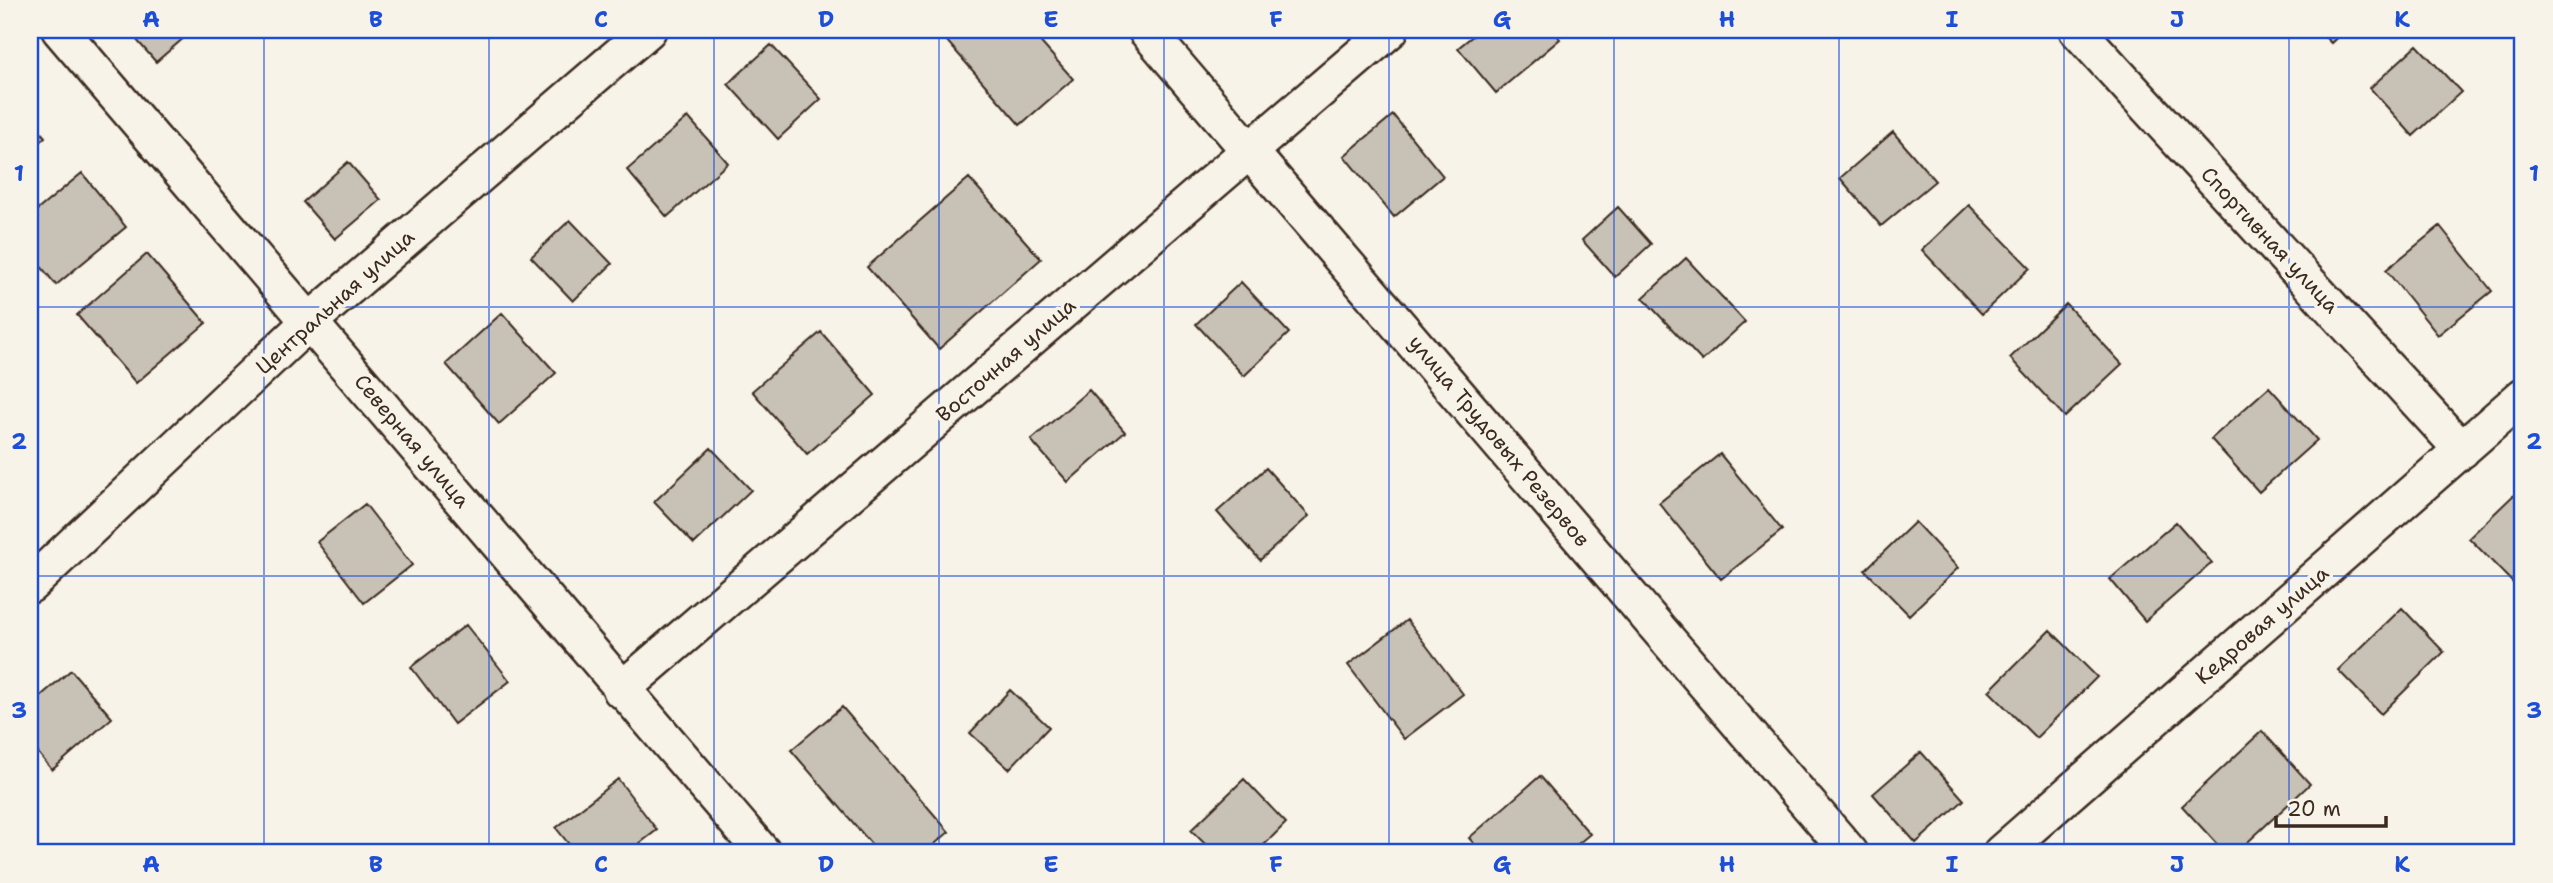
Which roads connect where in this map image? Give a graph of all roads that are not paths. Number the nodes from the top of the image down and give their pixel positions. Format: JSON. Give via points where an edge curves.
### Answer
{"nodes":[{"id":1,"x":60,"y":30,"type":"edge"},
{"id":2,"x":648,"y":30,"type":"edge"},
{"id":3,"x":1146,"y":30,"type":"edge"},
{"id":4,"x":1390,"y":30,"type":"edge"},
{"id":5,"x":2077,"y":30,"type":"edge"},
{"id":6,"x":1250,"y":149,"type":"junction"},
{"id":7,"x":310,"y":321,"type":"junction"},
{"id":8,"x":2523,"y":396,"type":"edge"},
{"id":9,"x":2462,"y":450,"type":"junction"},
{"id":10,"x":30,"y":585,"type":"edge"},
{"id":11,"x":621,"y":690,"type":"junction"},
{"id":12,"x":763,"y":853,"type":"edge"},
{"id":13,"x":1850,"y":853,"type":"edge"},
{"id":14,"x":2001,"y":853,"type":"edge"}],
"edges":[{"from":1,"to":7,"type":"street","name":"Северная улица"},
{"from":2,"to":7,"type":"street","name":"Центральная улица"},
{"from":3,"to":6,"type":"street","name":"улица Трудовых Резервов"},
{"from":4,"to":6,"type":"street","name":"Восточная улица"},
{"from":5,"to":9,"type":"street","name":"Спортивная улица"},
{"from":6,"to":11,"type":"street","name":"Восточная улица"},
{"from":6,"to":13,"type":"street","name":"улица Трудовых Резервов"},
{"from":7,"to":10,"type":"street","name":"Центральная улица"},
{"from":7,"to":11,"type":"street","name":"Северная улица"},
{"from":8,"to":9,"type":"street","name":"Кедровая улица"},
{"from":9,"to":14,"type":"street","name":"Кедровая улица"},
{"from":11,"to":12,"type":"street","name":"Северная улица"}]}
